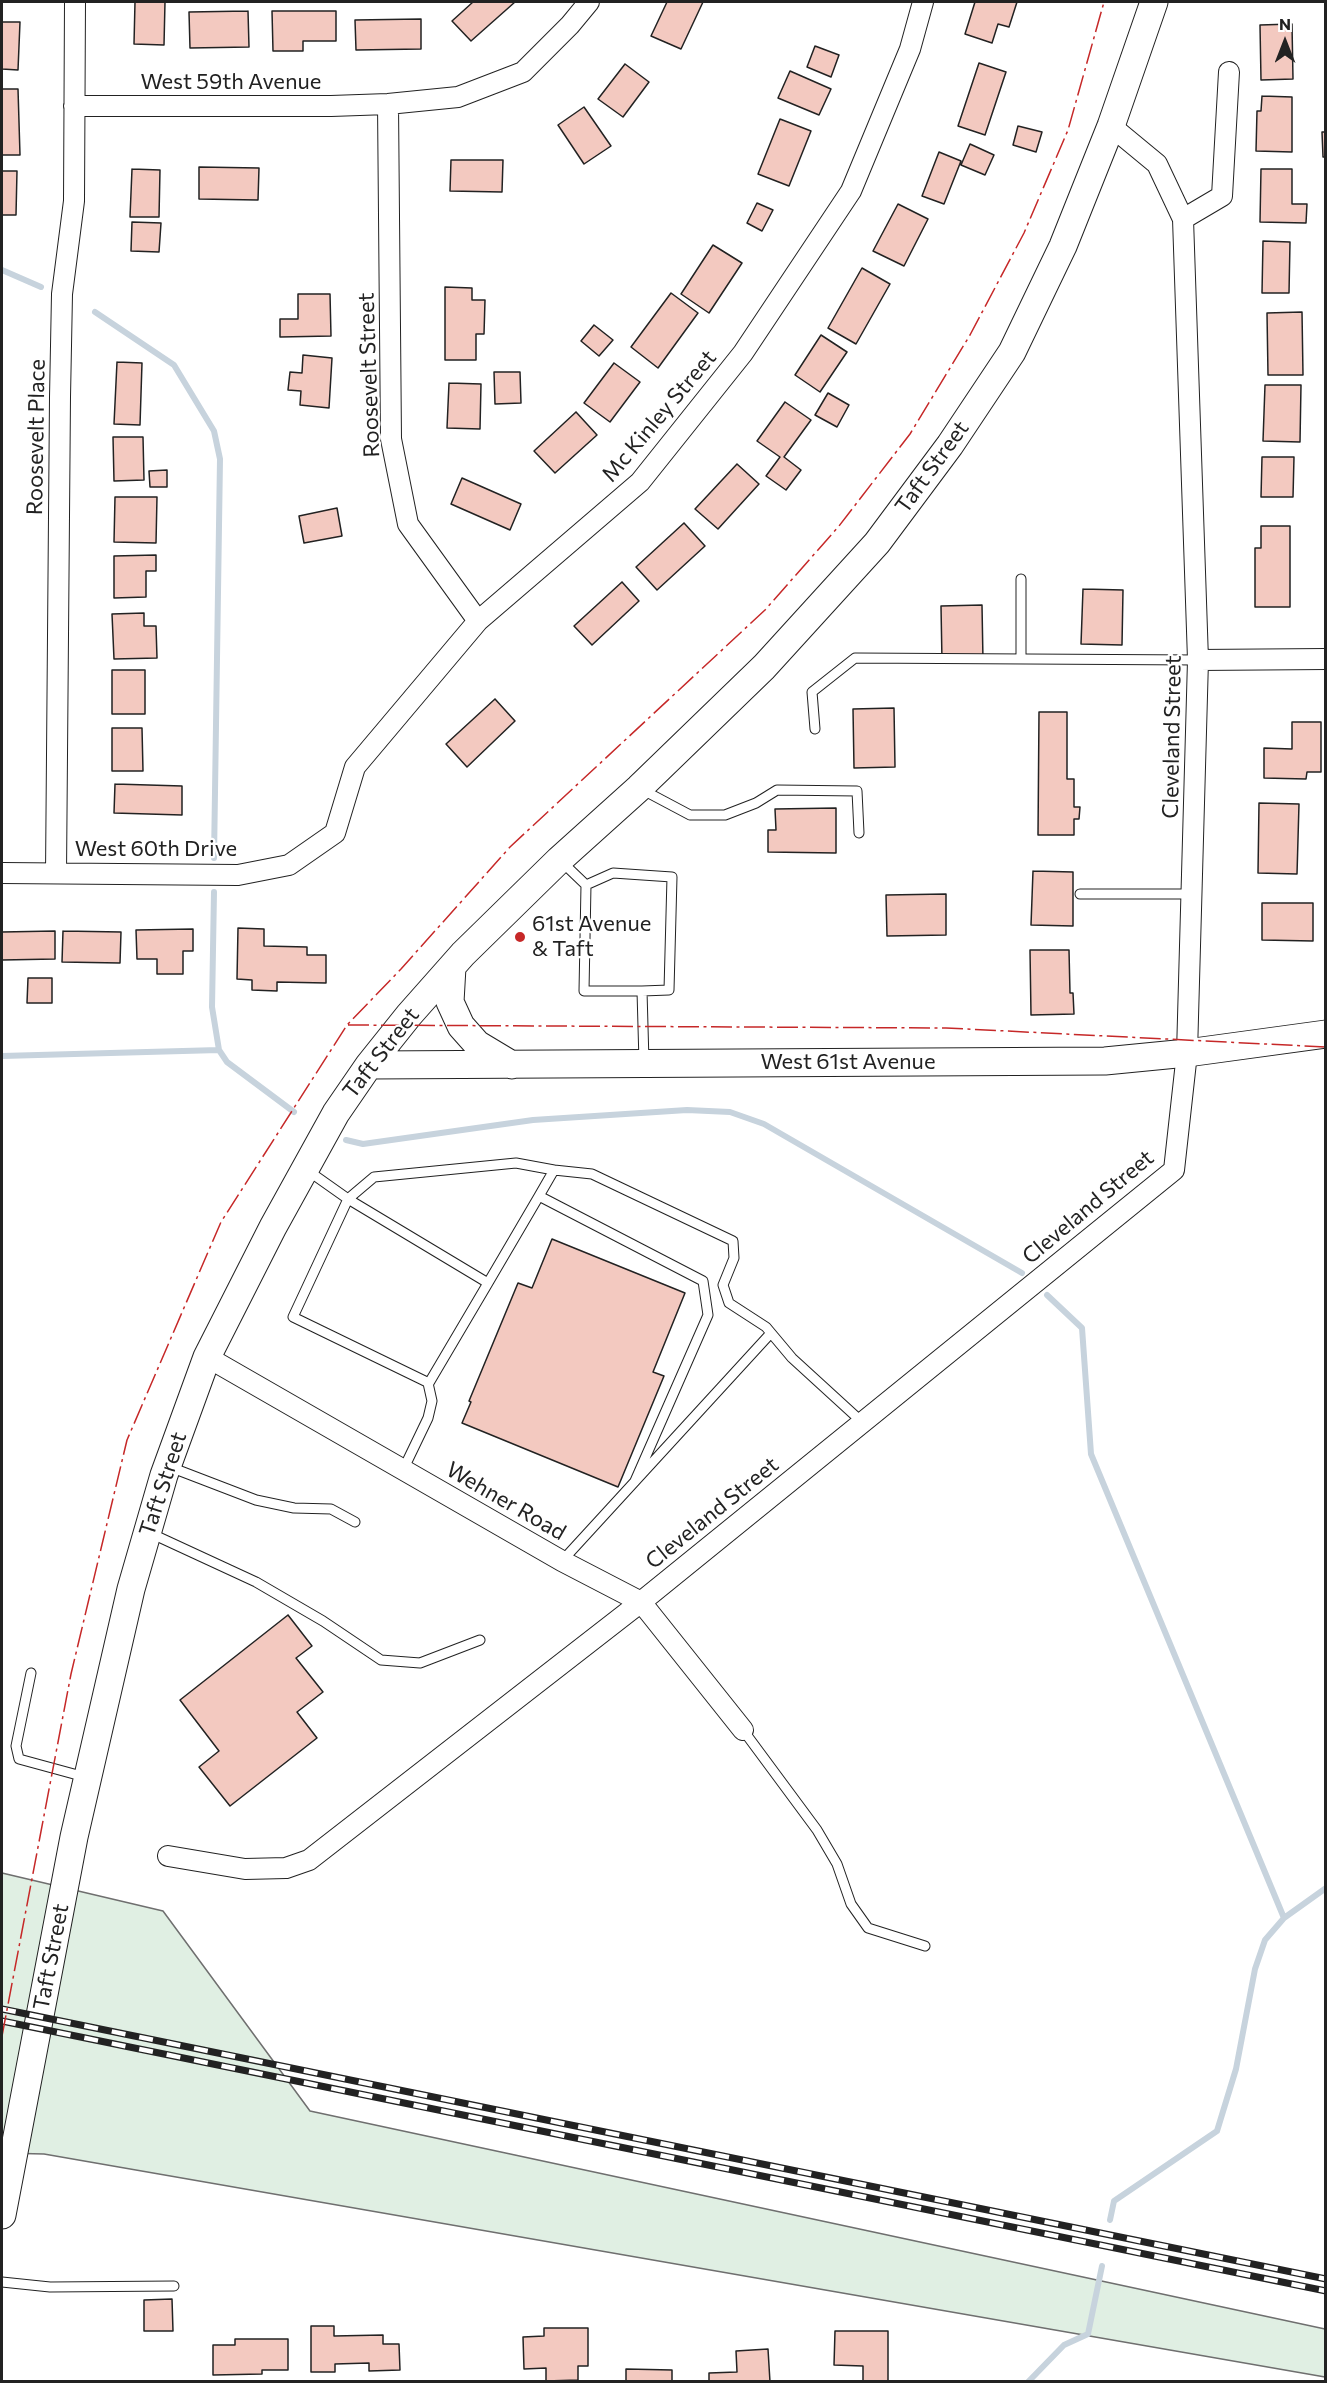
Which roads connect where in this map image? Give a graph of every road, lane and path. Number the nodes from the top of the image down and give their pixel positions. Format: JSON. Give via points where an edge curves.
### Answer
{"nodes":[{"id":1,"x":75,"y":2,"type":"edge"},
{"id":2,"x":590,"y":2,"type":"edge"},
{"id":3,"x":923,"y":2,"type":"edge"},
{"id":4,"x":1154,"y":2,"type":"edge"},
{"id":5,"x":1229,"y":72,"type":"dead end"},
{"id":6,"x":388,"y":104,"type":"junction"},
{"id":7,"x":74,"y":106,"type":"junction"},
{"id":8,"x":1111,"y":126,"type":"junction"},
{"id":9,"x":1183,"y":219,"type":"junction"},
{"id":10,"x":1021,"y":579,"type":"dead end"},
{"id":11,"x":478,"y":621,"type":"junction"},
{"id":12,"x":1022,"y":659,"type":"junction"},
{"id":13,"x":1326,"y":659,"type":"edge"},
{"id":14,"x":1198,"y":660,"type":"junction"},
{"id":15,"x":815,"y":729,"type":"dead end"},
{"id":16,"x":639,"y":788,"type":"junction"},
{"id":17,"x":335,"y":833,"type":"joint"},
{"id":18,"x":859,"y":833,"type":"dead end"},
{"id":19,"x":568,"y":852,"type":"junction"},
{"id":20,"x":2,"y":873,"type":"edge"},
{"id":21,"x":56,"y":873,"type":"junction"},
{"id":22,"x":586,"y":885,"type":"junction"},
{"id":23,"x":1080,"y":894,"type":"dead end"},
{"id":24,"x":1192,"y":894,"type":"junction"},
{"id":25,"x":452,"y":967,"type":"junction"},
{"id":26,"x":642,"y":991,"type":"junction"},
{"id":27,"x":1326,"y":1034,"type":"edge"},
{"id":28,"x":1187,"y":1053,"type":"junction"},
{"id":29,"x":644,"y":1064,"type":"junction"},
{"id":30,"x":369,"y":1065,"type":"junction"},
{"id":31,"x":513,"y":1065,"type":"junction"},
{"id":32,"x":305,"y":1169,"type":"junction"},
{"id":33,"x":554,"y":1170,"type":"junction"},
{"id":34,"x":539,"y":1196,"type":"junction"},
{"id":35,"x":348,"y":1199,"type":"junction"},
{"id":36,"x":488,"y":1283,"type":"junction"},
{"id":37,"x":771,"y":1332,"type":"junction"},
{"id":38,"x":207,"y":1358,"type":"junction"},
{"id":39,"x":428,"y":1383,"type":"junction"},
{"id":40,"x":862,"y":1422,"type":"junction"},
{"id":41,"x":167,"y":1466,"type":"junction"},
{"id":42,"x":403,"y":1470,"type":"junction"},
{"id":43,"x":635,"y":1481,"type":"junction"},
{"id":44,"x":355,"y":1521,"type":"dead end"},
{"id":45,"x":148,"y":1532,"type":"junction"},
{"id":46,"x":562,"y":1561,"type":"junction"},
{"id":47,"x":641,"y":1602,"type":"junction"},
{"id":48,"x":480,"y":1640,"type":"dead end"},
{"id":49,"x":31,"y":1672,"type":"dead end"},
{"id":50,"x":743,"y":1730,"type":"joint"},
{"id":51,"x":88,"y":1778,"type":"junction"},
{"id":52,"x":168,"y":1856,"type":"dead end"},
{"id":53,"x":925,"y":1946,"type":"dead end"},
{"id":54,"x":2,"y":2215,"type":"edge"},
{"id":55,"x":2,"y":2282,"type":"edge"},
{"id":56,"x":174,"y":2286,"type":"dead end"}],
"edges":[{"from":1,"to":7,"type":"street","name":"Roosevelt Place"},
{"from":2,"to":6,"type":"street","name":"West 59th Avenue","via":[[523,72],[458,97]]},
{"from":3,"to":11,"type":"street","name":"Mc Kinley Street","via":[[910,49],[851,191],[743,353],[640,482]]},
{"from":4,"to":8,"type":"main road","name":"Taft Street"},
{"from":5,"to":9,"type":"street","via":[[1222,196]]},
{"from":6,"to":7,"type":"street","name":"West 59th Avenue"},
{"from":6,"to":11,"type":"street","name":"Roosevelt Street","via":[[391,439],[408,524]]},
{"from":7,"to":21,"type":"street","name":"Roosevelt Place","via":[[74,201],[62,294]]},
{"from":8,"to":9,"type":"street","name":"Cleveland Street","via":[[1157,164]]},
{"from":8,"to":16,"type":"main road","name":"Taft Street","via":[[1063,246],[1012,352],[950,445],[877,543],[764,668]]},
{"from":9,"to":14,"type":"street","name":"Cleveland Street"},
{"from":10,"to":12,"type":"lane"},
{"from":11,"to":17,"type":"street","name":"Mc Kinley Street","via":[[355,766]]},
{"from":12,"to":14,"type":"lane"},
{"from":12,"to":15,"type":"lane","via":[[855,658],[812,692]]},
{"from":13,"to":14,"type":"street"},
{"from":14,"to":24,"type":"street","name":"Cleveland Street"},
{"from":16,"to":18,"type":"lane","via":[[690,815],[725,815],[777,790],[857,791]]},
{"from":16,"to":19,"type":"main road","name":"Taft Street"},
{"from":17,"to":21,"type":"street","name":"West 60th Drive","via":[[289,865],[238,875]]},
{"from":19,"to":22,"type":"lane"},
{"from":19,"to":25,"type":"main road","name":"Taft Street"},
{"from":20,"to":21,"type":"street","name":"West 60th Drive"},
{"from":22,"to":26,"type":"lane","via":[[584,991]]},
{"from":22,"to":26,"type":"lane","via":[[613,873],[672,877],[669,990]]},
{"from":23,"to":24,"type":"lane"},
{"from":24,"to":28,"type":"street","name":"Cleveland Street"},
{"from":25,"to":30,"type":"main road","name":"Taft Street"},
{"from":25,"to":31,"type":"main road","via":[[450,1002],[461,1026],[477,1044]]},
{"from":26,"to":29,"type":"lane"},
{"from":27,"to":28,"type":"main road","name":"West 61st Avenue"},
{"from":28,"to":29,"type":"main road","name":"West 61st Avenue","via":[[1105,1061]]},
{"from":28,"to":40,"type":"street","name":"Cleveland Street","via":[[1174,1170]]},
{"from":29,"to":31,"type":"main road","name":"West 61st Avenue"},
{"from":30,"to":31,"type":"main road","name":"West 61st Avenue"},
{"from":30,"to":32,"type":"main road","name":"Taft Street"},
{"from":32,"to":35,"type":"lane"},
{"from":32,"to":38,"type":"main road","name":"Taft Street"},
{"from":33,"to":34,"type":"lane"},
{"from":33,"to":35,"type":"lane","via":[[516,1163],[374,1177]]},
{"from":33,"to":37,"type":"lane","via":[[591,1174],[733,1241],[734,1258],[723,1286],[729,1303]]},
{"from":34,"to":36,"type":"lane"},
{"from":34,"to":43,"type":"lane","via":[[703,1281],[708,1315]]},
{"from":35,"to":36,"type":"lane"},
{"from":35,"to":39,"type":"lane","via":[[293,1317]]},
{"from":36,"to":39,"type":"lane"},
{"from":37,"to":40,"type":"lane","via":[[792,1358]]},
{"from":37,"to":43,"type":"lane"},
{"from":38,"to":41,"type":"main road","name":"Taft Street"},
{"from":38,"to":42,"type":"street","name":"Wehner Road"},
{"from":39,"to":42,"type":"lane","via":[[432,1401],[428,1418]]},
{"from":40,"to":47,"type":"street","name":"Cleveland Street"},
{"from":41,"to":44,"type":"lane","via":[[256,1500],[294,1508],[331,1509]]},
{"from":41,"to":45,"type":"main road","name":"Taft Street"},
{"from":42,"to":46,"type":"street","name":"Wehner Road"},
{"from":43,"to":46,"type":"lane"},
{"from":45,"to":48,"type":"lane","via":[[256,1582],[381,1660],[420,1663]]},
{"from":45,"to":51,"type":"main road","name":"Taft Street","via":[[131,1589]]},
{"from":46,"to":47,"type":"street","name":"Wehner Road"},
{"from":47,"to":50,"type":"street","name":"Wehner Road"},
{"from":47,"to":52,"type":"street","name":"Cleveland Street","via":[[309,1860],[286,1868],[245,1869]]},
{"from":49,"to":51,"type":"lane","via":[[16,1746],[19,1759]]},
{"from":50,"to":53,"type":"lane","via":[[817,1830],[837,1864],[851,1904],[868,1928]]},
{"from":51,"to":54,"type":"main road","name":"Taft Street"},
{"from":55,"to":56,"type":"lane","via":[[50,2287]]}]}
